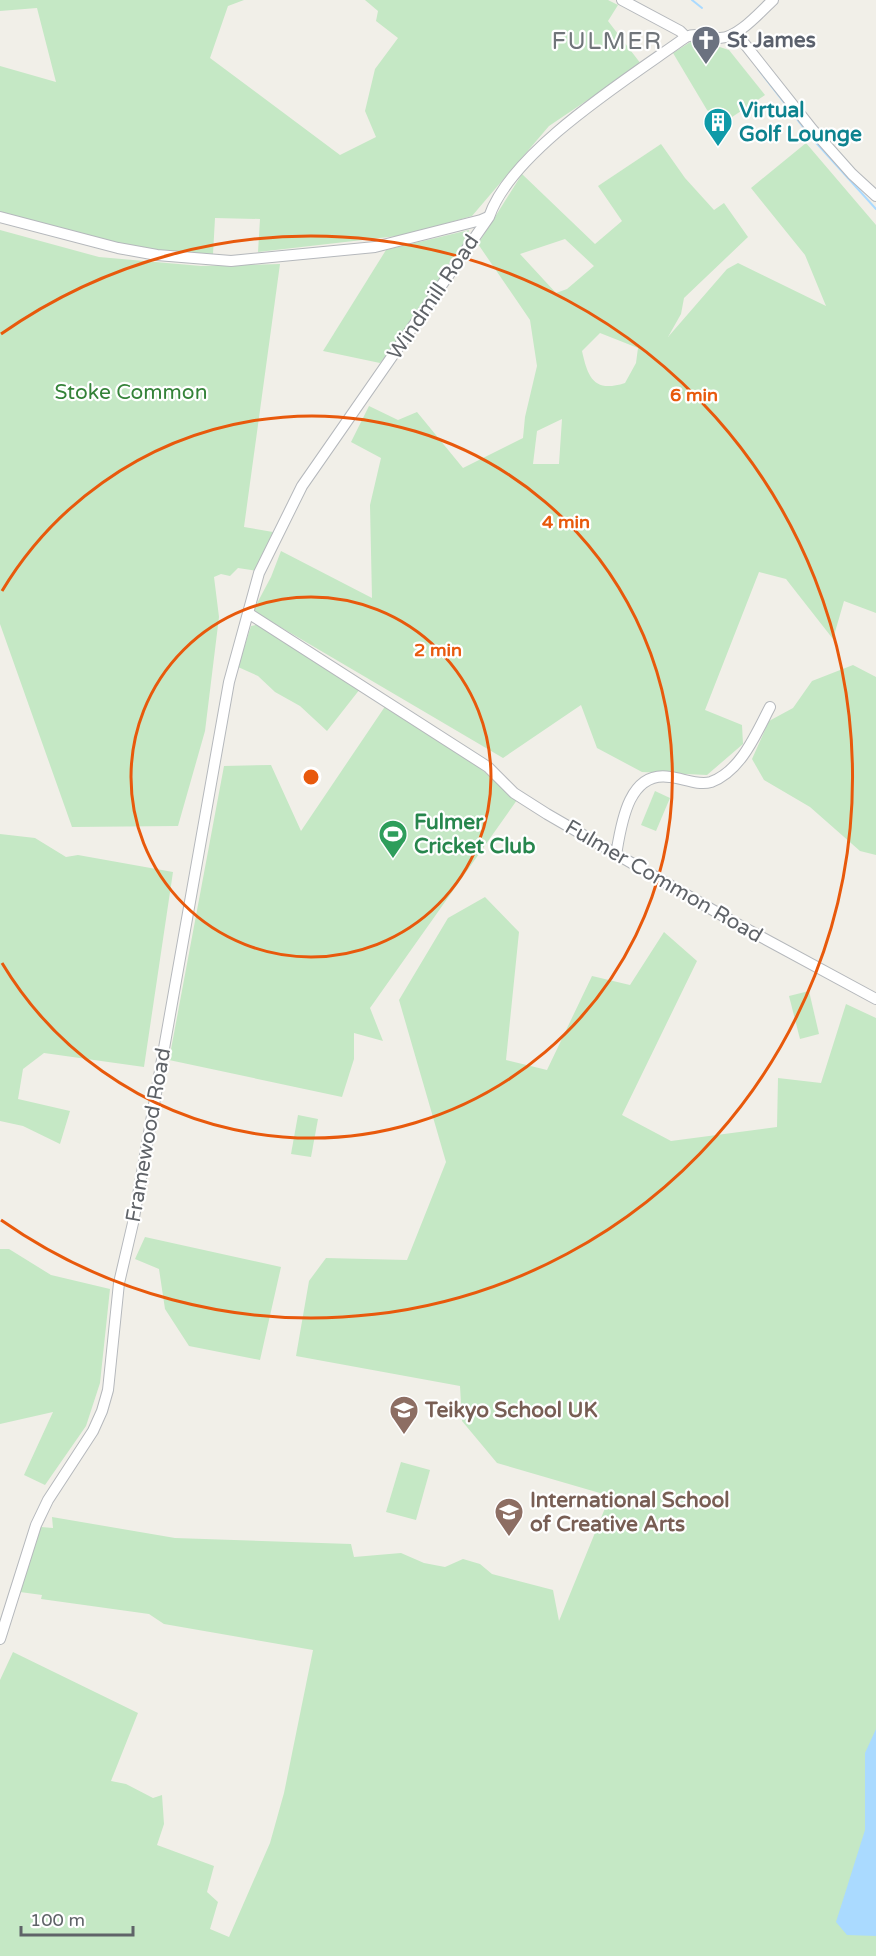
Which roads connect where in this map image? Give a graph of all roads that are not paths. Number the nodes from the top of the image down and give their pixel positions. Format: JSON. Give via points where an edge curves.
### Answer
{"nodes":[{"id":1,"x":622,"y":0,"type":"edge"},
{"id":2,"x":773,"y":0,"type":"edge"},
{"id":3,"x":736,"y":33,"type":"junction"},
{"id":4,"x":686,"y":37,"type":"junction"},
{"id":5,"x":876,"y":196,"type":"edge"},
{"id":6,"x":0,"y":217,"type":"edge"},
{"id":7,"x":489,"y":217,"type":"junction"},
{"id":8,"x":249,"y":613,"type":"junction"},
{"id":9,"x":770,"y":707,"type":"dead end"},
{"id":10,"x":616,"y":855,"type":"junction"},
{"id":11,"x":876,"y":999,"type":"edge"},
{"id":12,"x":0,"y":1639,"type":"edge"}],
"edges":[{"from":1,"to":4,"type":"street"},
{"from":2,"to":3,"type":"street"},
{"from":3,"to":4,"type":"street","via":[[719,38],[698,34]]},
{"from":3,"to":5,"type":"street","via":[[812,129]]},
{"from":4,"to":7,"type":"street","name":"Windmill Road","via":[[556,132],[494,201]]},
{"from":6,"to":7,"type":"street","via":[[117,248],[231,261],[375,246]]},
{"from":7,"to":8,"type":"street","name":"Windmill Road","via":[[303,486],[259,573]]},
{"from":8,"to":10,"type":"street","name":"Fulmer Common Road","via":[[488,767],[514,793]]},
{"from":8,"to":12,"type":"street","name":"Framewood Road","via":[[229,681],[133,1223],[118,1283],[108,1390],[93,1431],[36,1525]]},
{"from":9,"to":10,"type":"street","via":[[738,764],[710,782],[654,777],[635,789],[622,822]]},
{"from":10,"to":11,"type":"street","name":"Fulmer Common Road"}]}
